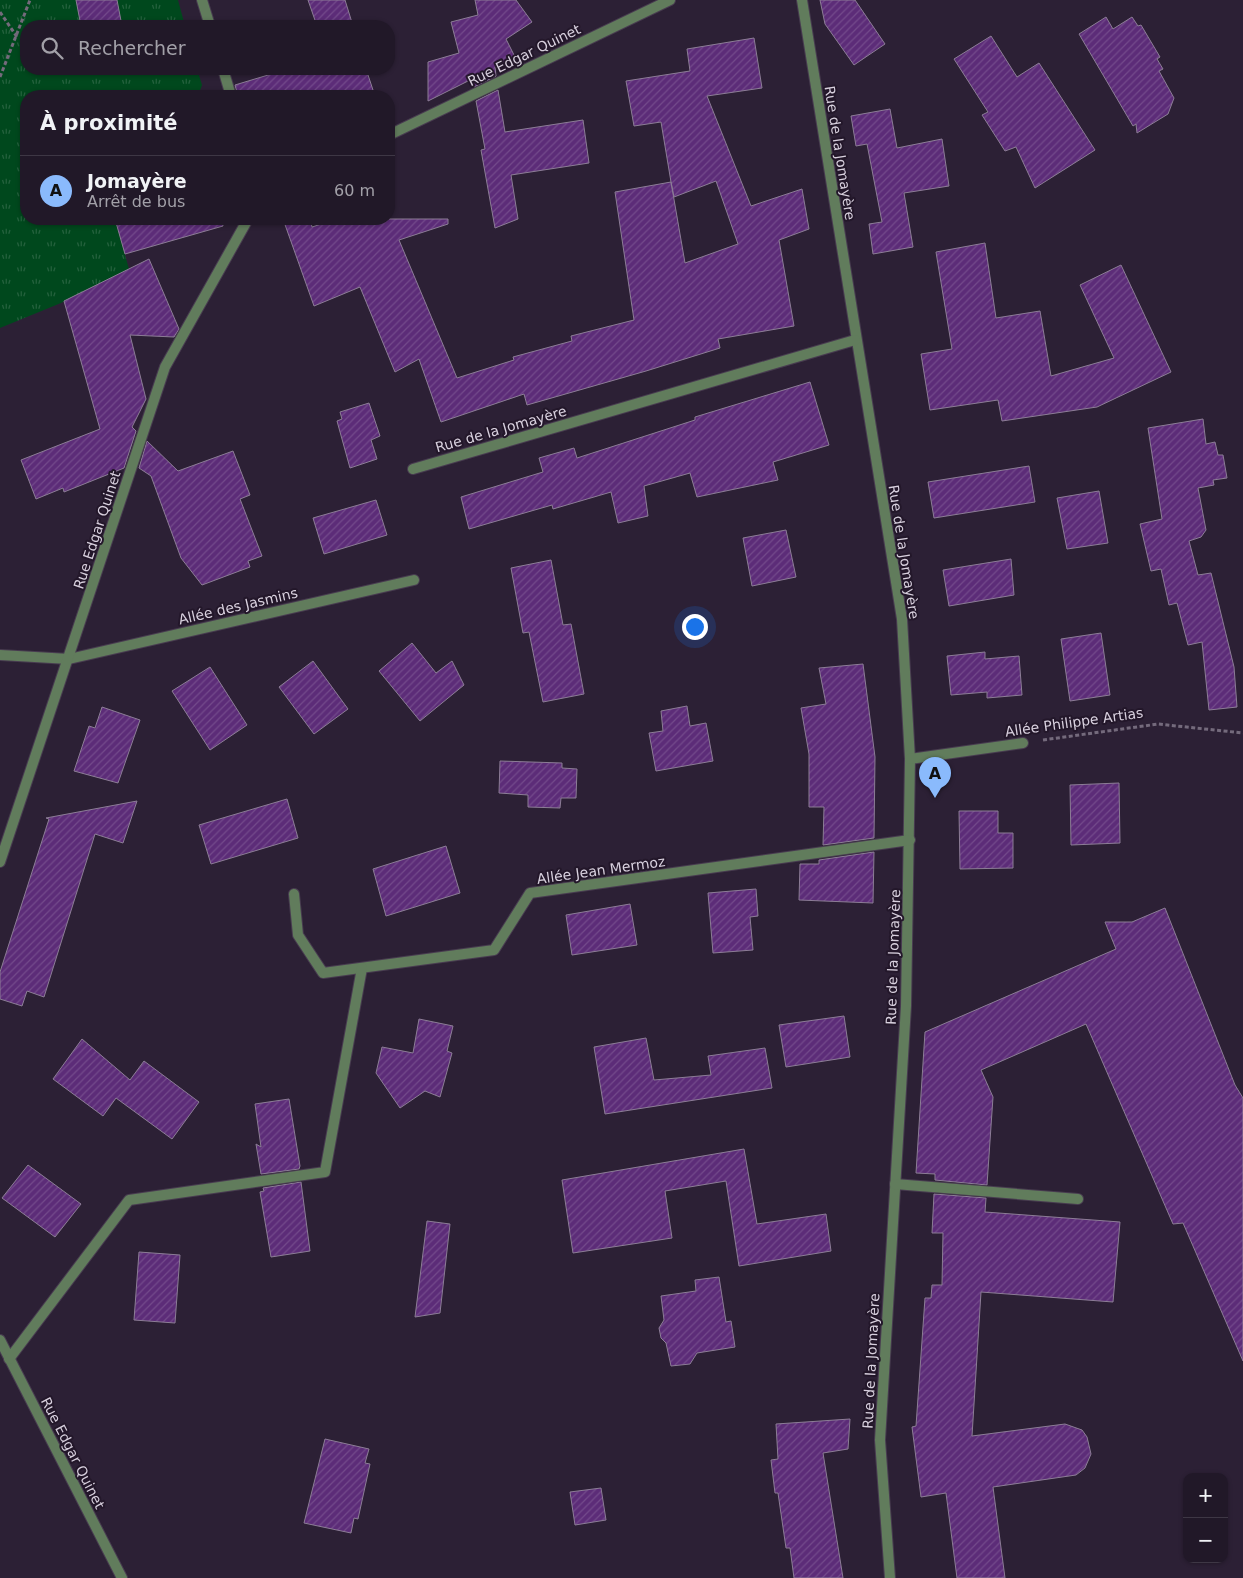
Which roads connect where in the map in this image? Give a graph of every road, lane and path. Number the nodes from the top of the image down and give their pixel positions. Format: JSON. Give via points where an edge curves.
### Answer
{"nodes":[{"id":1,"x":30,"y":0,"type":"edge"},
{"id":2,"x":202,"y":0,"type":"edge"},
{"id":3,"x":670,"y":0,"type":"edge"},
{"id":4,"x":802,"y":0,"type":"edge"},
{"id":5,"x":0,"y":12,"type":"edge"},
{"id":6,"x":23,"y":20,"type":"edge"},
{"id":7,"x":208,"y":20,"type":"edge"},
{"id":8,"x":20,"y":28,"type":"edge"},
{"id":9,"x":17,"y":37,"type":"junction"},
{"id":10,"x":225,"y":75,"type":"edge"},
{"id":11,"x":0,"y":77,"type":"edge"},
{"id":12,"x":229,"y":90,"type":"edge"},
{"id":13,"x":395,"y":132,"type":"edge"},
{"id":14,"x":245,"y":225,"type":"edge"},
{"id":15,"x":855,"y":340,"type":"junction"},
{"id":16,"x":414,"y":469,"type":"dead end"},
{"id":17,"x":414,"y":580,"type":"dead end"},
{"id":18,"x":0,"y":655,"type":"edge"},
{"id":19,"x":69,"y":659,"type":"junction"},
{"id":20,"x":1243,"y":733,"type":"edge"},
{"id":21,"x":1023,"y":743,"type":"joint"},
{"id":22,"x":910,"y":759,"type":"junction"},
{"id":23,"x":4,"y":838,"type":"edge"},
{"id":24,"x":910,"y":840,"type":"junction"},
{"id":25,"x":0,"y":862,"type":"edge"},
{"id":26,"x":294,"y":894,"type":"dead end"},
{"id":27,"x":362,"y":968,"type":"junction"},
{"id":28,"x":895,"y":1184,"type":"junction"},
{"id":29,"x":1078,"y":1199,"type":"dead end"},
{"id":30,"x":0,"y":1340,"type":"edge"},
{"id":31,"x":9,"y":1359,"type":"junction"},
{"id":32,"x":122,"y":1578,"type":"edge"},
{"id":33,"x":890,"y":1578,"type":"edge"}],
"edges":[{"from":1,"to":6,"type":"path"},
{"from":2,"to":7,"type":"street"},
{"from":3,"to":13,"type":"street","name":"Rue Edgar Quinet"},
{"from":4,"to":15,"type":"street","name":"Rue de la Jomayère"},
{"from":5,"to":9,"type":"path"},
{"from":8,"to":9,"type":"path"},
{"from":9,"to":11,"type":"path"},
{"from":10,"to":12,"type":"street"},
{"from":14,"to":19,"type":"street","name":"Rue Edgar Quinet","via":[[165,367]]},
{"from":15,"to":16,"type":"street","name":"Rue de la Jomayère"},
{"from":15,"to":22,"type":"street","name":"Rue de la Jomayère","via":[[902,619]]},
{"from":17,"to":19,"type":"street","name":"Allée des Jasmins"},
{"from":18,"to":19,"type":"street","name":"Allée des Jasmins"},
{"from":19,"to":23,"type":"street","name":"Rue Edgar Quinet"},
{"from":20,"to":21,"type":"path","name":"Allée Philippe Artias","via":[[1158,724]]},
{"from":21,"to":22,"type":"street","name":"Allée Philippe Artias"},
{"from":22,"to":24,"type":"street","name":"Rue de la Jomayère"},
{"from":23,"to":25,"type":"street","name":"Rue Edgar Quinet"},
{"from":24,"to":27,"type":"street","name":"Allée Jean Mermoz","via":[[530,893],[494,950]]},
{"from":24,"to":28,"type":"street","name":"Rue de la Jomayère","via":[[906,1006]]},
{"from":26,"to":27,"type":"street","name":"Allée Jean Mermoz","via":[[298,935],[323,973]]},
{"from":27,"to":31,"type":"street","via":[[325,1172],[129,1200]]},
{"from":28,"to":29,"type":"street"},
{"from":28,"to":33,"type":"street","name":"Rue de la Jomayère","via":[[880,1440]]},
{"from":30,"to":31,"type":"street","name":"Rue Edgar Quinet"},
{"from":31,"to":32,"type":"street","name":"Rue Edgar Quinet"}]}
